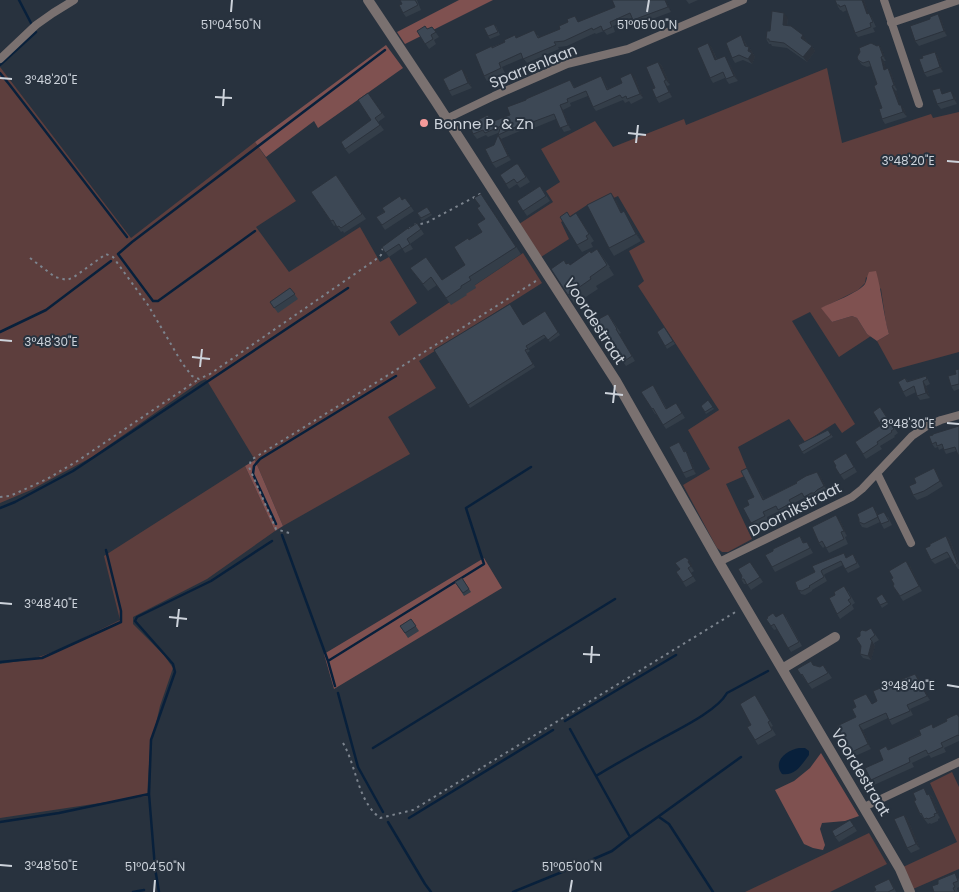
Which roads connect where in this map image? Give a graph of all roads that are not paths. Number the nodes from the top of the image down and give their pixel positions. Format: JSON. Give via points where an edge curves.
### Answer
{"nodes":[{"id":1,"x":74,"y":0,"type":"edge"},
{"id":2,"x":368,"y":0,"type":"edge"},
{"id":3,"x":743,"y":0,"type":"edge"},
{"id":4,"x":884,"y":0,"type":"edge"},
{"id":5,"x":959,"y":0,"type":"edge"},
{"id":6,"x":892,"y":23,"type":"junction"},
{"id":7,"x":0,"y":59,"type":"edge"},
{"id":8,"x":919,"y":104,"type":"dead end"},
{"id":9,"x":446,"y":118,"type":"junction"},
{"id":10,"x":959,"y":415,"type":"edge"},
{"id":11,"x":877,"y":473,"type":"junction"},
{"id":12,"x":911,"y":543,"type":"dead end"},
{"id":13,"x":720,"y":562,"type":"junction"},
{"id":14,"x":835,"y":638,"type":"dead end"},
{"id":15,"x":782,"y":669,"type":"junction"},
{"id":16,"x":959,"y":762,"type":"edge"},
{"id":17,"x":864,"y":807,"type":"junction"},
{"id":18,"x":910,"y":892,"type":"edge"}],
"edges":[{"from":1,"to":7,"type":"street","via":[[36,25]]},
{"from":2,"to":9,"type":"street","name":"Voordestraat"},
{"from":3,"to":9,"type":"street","name":"Sparrenlaan","via":[[628,49],[567,64]]},
{"from":4,"to":6,"type":"street"},
{"from":5,"to":6,"type":"street"},
{"from":6,"to":8,"type":"street"},
{"from":9,"to":13,"type":"street","name":"Voordestraat","via":[[616,381]]},
{"from":10,"to":11,"type":"street","name":"Doornikstraat","via":[[927,426],[912,436]]},
{"from":11,"to":12,"type":"street"},
{"from":11,"to":13,"type":"street","name":"Doornikstraat","via":[[852,496]]},
{"from":13,"to":15,"type":"street","name":"Voordestraat"},
{"from":14,"to":15,"type":"street"},
{"from":15,"to":17,"type":"street","name":"Voordestraat"},
{"from":16,"to":17,"type":"street"},
{"from":17,"to":18,"type":"street","name":"Voordestraat"}]}
